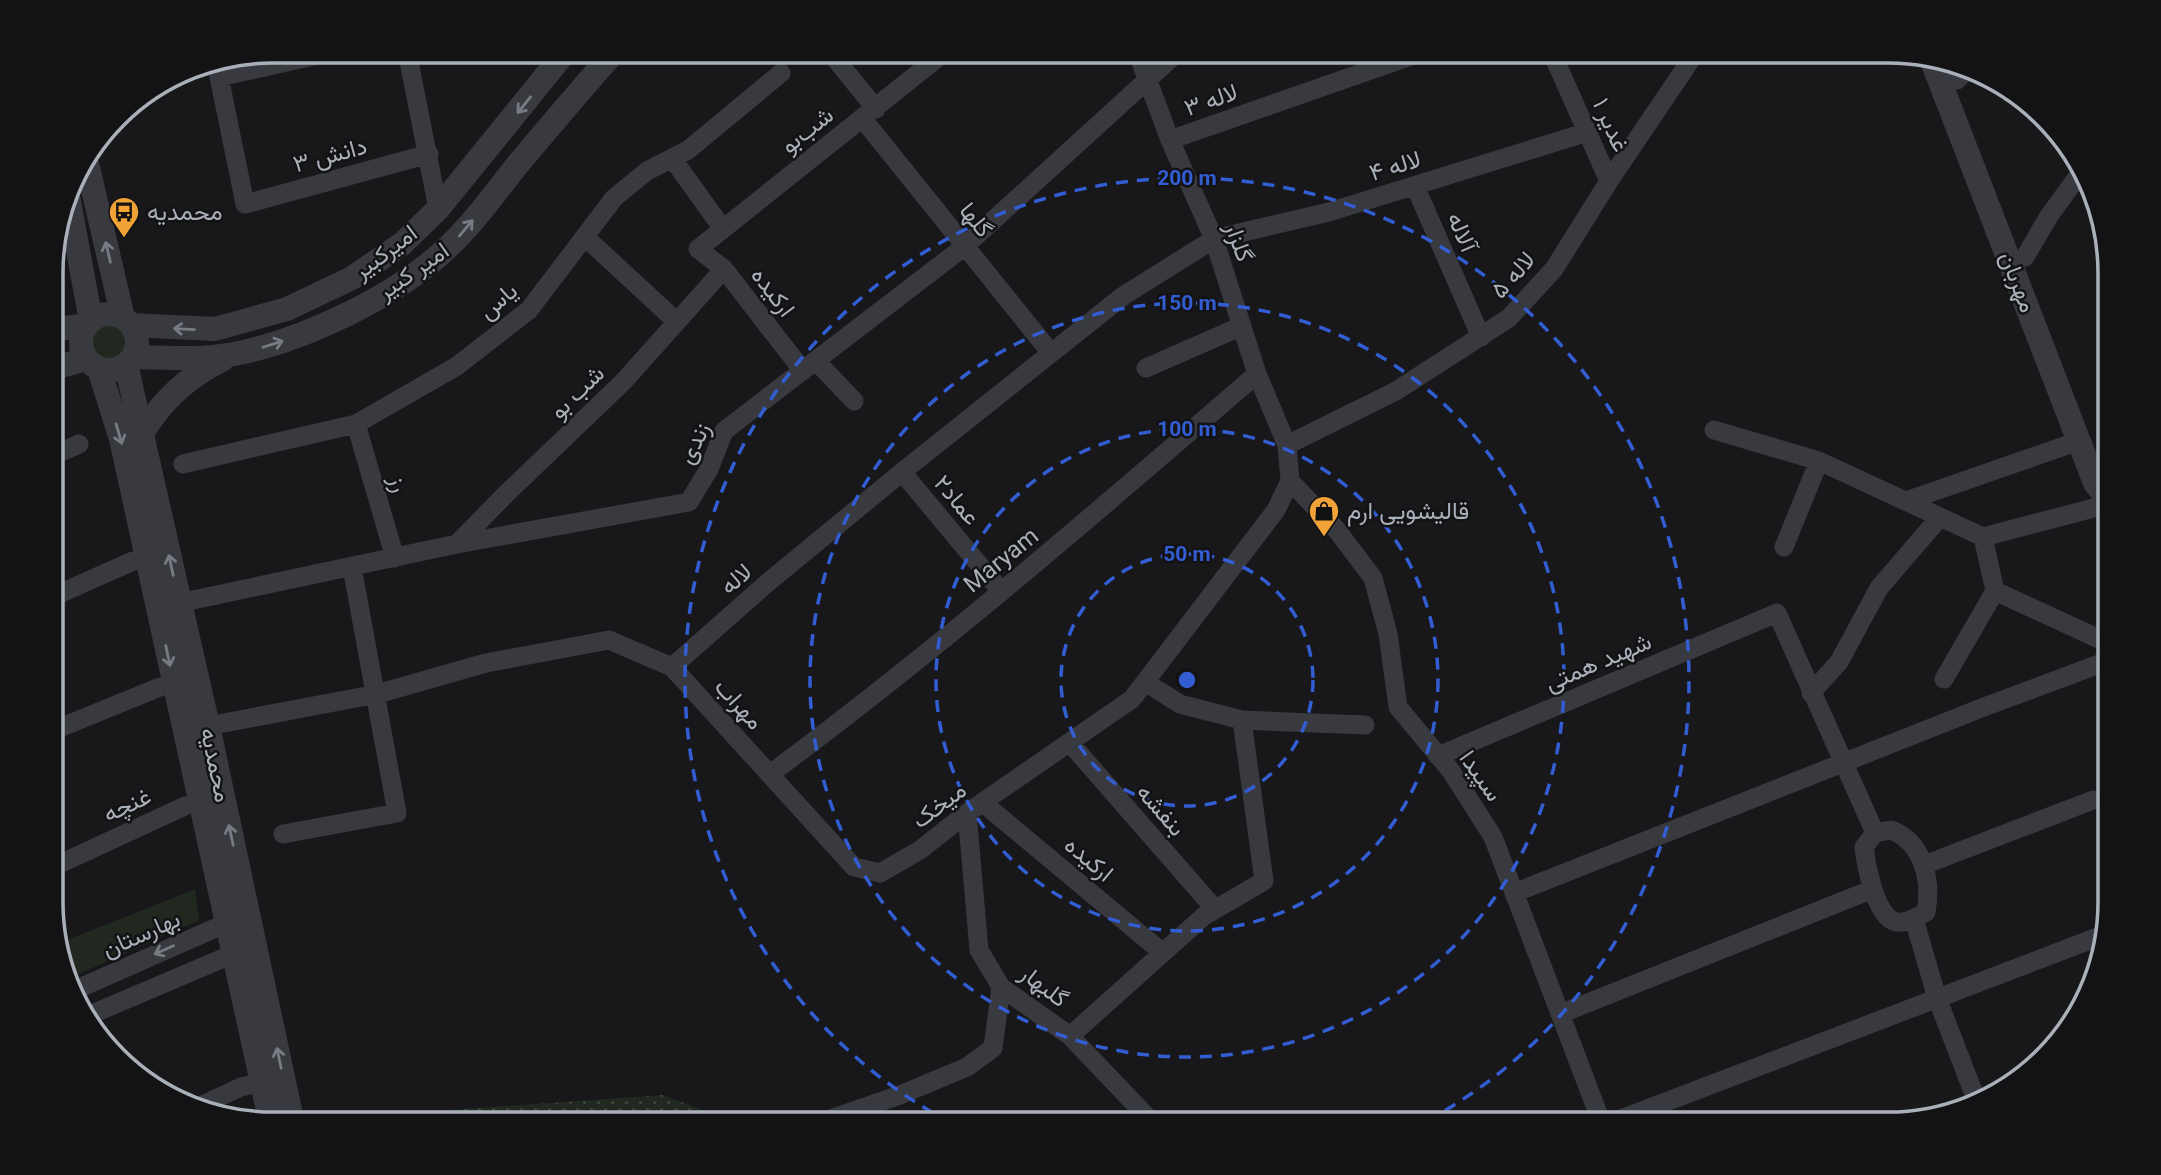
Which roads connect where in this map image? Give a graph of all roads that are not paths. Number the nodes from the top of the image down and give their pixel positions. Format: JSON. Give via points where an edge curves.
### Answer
{"nodes":[{"id":1,"x":410,"y":63,"type":"edge"},
{"id":2,"x":556,"y":63,"type":"edge"},
{"id":3,"x":604,"y":63,"type":"edge"},
{"id":4,"x":837,"y":63,"type":"edge"},
{"id":5,"x":931,"y":63,"type":"edge"},
{"id":6,"x":1139,"y":63,"type":"edge"},
{"id":7,"x":1167,"y":63,"type":"edge"},
{"id":8,"x":1368,"y":63,"type":"edge"},
{"id":9,"x":1556,"y":63,"type":"edge"},
{"id":10,"x":1689,"y":63,"type":"edge"},
{"id":11,"x":1936,"y":69,"type":"edge"},
{"id":12,"x":217,"y":71,"type":"edge"},
{"id":13,"x":781,"y":73,"type":"dead end"},
{"id":14,"x":1960,"y":76,"type":"edge"},
{"id":15,"x":1148,"y":81,"type":"junction"},
{"id":16,"x":869,"y":113,"type":"junction"},
{"id":17,"x":1588,"y":132,"type":"junction"},
{"id":18,"x":1170,"y":140,"type":"junction"},
{"id":19,"x":429,"y":155,"type":"junction"},
{"id":20,"x":673,"y":158,"type":"junction"},
{"id":21,"x":1983,"y":167,"type":"junction"},
{"id":22,"x":89,"y":172,"type":"edge"},
{"id":23,"x":2076,"y":180,"type":"edge"},
{"id":24,"x":1609,"y":181,"type":"junction"},
{"id":25,"x":1415,"y":186,"type":"junction"},
{"id":26,"x":438,"y":209,"type":"junction"},
{"id":27,"x":71,"y":215,"type":"edge"},
{"id":28,"x":723,"y":229,"type":"junction"},
{"id":29,"x":585,"y":237,"type":"junction"},
{"id":30,"x":1214,"y":239,"type":"junction"},
{"id":31,"x":965,"y":246,"type":"junction"},
{"id":32,"x":698,"y":249,"type":"joint"},
{"id":33,"x":2025,"y":257,"type":"junction"},
{"id":34,"x":724,"y":269,"type":"junction"},
{"id":35,"x":676,"y":321,"type":"junction"},
{"id":36,"x":127,"y":322,"type":"junction"},
{"id":37,"x":89,"y":323,"type":"junction"},
{"id":38,"x":1242,"y":326,"type":"junction"},
{"id":39,"x":63,"y":328,"type":"edge"},
{"id":40,"x":1480,"y":337,"type":"junction"},
{"id":41,"x":1051,"y":353,"type":"junction"},
{"id":42,"x":233,"y":354,"type":"junction"},
{"id":43,"x":130,"y":361,"type":"junction"},
{"id":44,"x":92,"y":364,"type":"junction"},
{"id":45,"x":809,"y":366,"type":"junction"},
{"id":46,"x":63,"y":368,"type":"edge"},
{"id":47,"x":1146,"y":368,"type":"dead end"},
{"id":48,"x":1257,"y":374,"type":"junction"},
{"id":49,"x":854,"y":401,"type":"dead end"},
{"id":50,"x":356,"y":424,"type":"junction"},
{"id":51,"x":1714,"y":430,"type":"dead end"},
{"id":52,"x":142,"y":433,"type":"junction"},
{"id":53,"x":2079,"y":441,"type":"junction"},
{"id":54,"x":79,"y":444,"type":"dead end"},
{"id":55,"x":1287,"y":445,"type":"junction"},
{"id":56,"x":2098,"y":448,"type":"edge"},
{"id":57,"x":63,"y":451,"type":"edge"},
{"id":58,"x":1819,"y":461,"type":"junction"},
{"id":59,"x":183,"y":464,"type":"dead end"},
{"id":60,"x":902,"y":472,"type":"junction"},
{"id":61,"x":1290,"y":481,"type":"junction"},
{"id":62,"x":2098,"y":487,"type":"edge"},
{"id":63,"x":1906,"y":502,"type":"junction"},
{"id":64,"x":2098,"y":505,"type":"edge"},
{"id":65,"x":1940,"y":517,"type":"junction"},
{"id":66,"x":1983,"y":537,"type":"junction"},
{"id":67,"x":457,"y":544,"type":"junction"},
{"id":68,"x":1784,"y":547,"type":"dead end"},
{"id":69,"x":395,"y":558,"type":"junction"},
{"id":70,"x":133,"y":561,"type":"dead end"},
{"id":71,"x":352,"y":567,"type":"junction"},
{"id":72,"x":1995,"y":591,"type":"junction"},
{"id":73,"x":63,"y":592,"type":"edge"},
{"id":74,"x":1001,"y":592,"type":"junction"},
{"id":75,"x":178,"y":603,"type":"junction"},
{"id":76,"x":2098,"y":639,"type":"edge"},
{"id":77,"x":2098,"y":664,"type":"edge"},
{"id":78,"x":672,"y":667,"type":"junction"},
{"id":79,"x":1944,"y":680,"type":"dead end"},
{"id":80,"x":1146,"y":682,"type":"junction"},
{"id":81,"x":160,"y":687,"type":"dead end"},
{"id":82,"x":1811,"y":692,"type":"junction"},
{"id":83,"x":377,"y":694,"type":"junction"},
{"id":84,"x":1242,"y":720,"type":"junction"},
{"id":85,"x":1365,"y":725,"type":"dead end"},
{"id":86,"x":208,"y":726,"type":"junction"},
{"id":87,"x":63,"y":727,"type":"edge"},
{"id":88,"x":1070,"y":743,"type":"junction"},
{"id":89,"x":1438,"y":756,"type":"junction"},
{"id":90,"x":1843,"y":764,"type":"junction"},
{"id":91,"x":770,"y":774,"type":"junction"},
{"id":92,"x":2093,"y":800,"type":"dead end"},
{"id":93,"x":185,"y":806,"type":"dead end"},
{"id":94,"x":975,"y":808,"type":"junction"},
{"id":95,"x":1875,"y":833,"type":"junction"},
{"id":96,"x":283,"y":834,"type":"dead end"},
{"id":97,"x":63,"y":862,"type":"edge"},
{"id":98,"x":1924,"y":865,"type":"junction"},
{"id":99,"x":1873,"y":889,"type":"junction"},
{"id":100,"x":1514,"y":893,"type":"junction"},
{"id":101,"x":1215,"y":909,"type":"junction"},
{"id":102,"x":1914,"y":919,"type":"junction"},
{"id":103,"x":227,"y":923,"type":"junction"},
{"id":104,"x":2094,"y":938,"type":"edge"},
{"id":105,"x":1163,"y":953,"type":"junction"},
{"id":106,"x":233,"y":954,"type":"junction"},
{"id":107,"x":82,"y":987,"type":"edge"},
{"id":108,"x":1001,"y":987,"type":"junction"},
{"id":109,"x":1937,"y":998,"type":"junction"},
{"id":110,"x":95,"y":1013,"type":"edge"},
{"id":111,"x":1560,"y":1014,"type":"junction"},
{"id":112,"x":1070,"y":1036,"type":"junction"},
{"id":113,"x":261,"y":1082,"type":"junction"},
{"id":114,"x":1974,"y":1093,"type":"edge"},
{"id":115,"x":209,"y":1102,"type":"edge"},
{"id":116,"x":268,"y":1112,"type":"edge"},
{"id":117,"x":290,"y":1112,"type":"edge"},
{"id":118,"x":851,"y":1112,"type":"edge"},
{"id":119,"x":1143,"y":1112,"type":"edge"},
{"id":120,"x":1597,"y":1112,"type":"edge"},
{"id":121,"x":1639,"y":1112,"type":"edge"}],
"edges":[{"from":1,"to":19,"type":"street"},
{"from":2,"to":26,"type":"street","name":"امیرکبیر","one_way":true},
{"from":42,"to":3,"type":"street","name":"امیر کبیر","one_way":true,"via":[[321,326],[424,268],[461,235]]},
{"from":4,"to":16,"type":"street","name":"گلها"},
{"from":5,"to":16,"type":"street","name":"شب‌بو"},
{"from":6,"to":15,"type":"street","name":"گلزار"},
{"from":7,"to":15,"type":"street","name":"زندی"},
{"from":8,"to":18,"type":"street","name":"لاله ۳"},
{"from":9,"to":17,"type":"street","name":"غدیر ۱"},
{"from":10,"to":24,"type":"street","name":"لاله ۵"},
{"from":11,"to":21,"type":"street","name":"مهربان"},
{"from":12,"to":19,"type":"street","name":"دانش ۳","via":[[244,204]]},
{"from":13,"to":20,"type":"street","name":"یاس"},
{"from":14,"to":21,"type":"street","name":"مهربان"},
{"from":15,"to":18,"type":"street","name":"گلزار"},
{"from":15,"to":31,"type":"street","name":"زندی"},
{"from":16,"to":28,"type":"street","name":"شب‌بو"},
{"from":16,"to":31,"type":"street","name":"گلها"},
{"from":17,"to":24,"type":"street","name":"غدیر ۱"},
{"from":17,"to":25,"type":"street","name":"لاله ۴"},
{"from":18,"to":30,"type":"street","name":"گلزار"},
{"from":19,"to":26,"type":"street"},
{"from":20,"to":28,"type":"street"},
{"from":20,"to":29,"type":"street","name":"یاس","via":[[614,198]]},
{"from":21,"to":33,"type":"street","name":"مهربان"},
{"from":21,"to":53,"type":"street","name":"مهربان"},
{"from":36,"to":22,"type":"street","one_way":true},
{"from":23,"to":33,"type":"street"},
{"from":24,"to":40,"type":"street","name":"لاله ۵","via":[[1546,278],[1509,318]]},
{"from":25,"to":30,"type":"street","name":"لاله ۴"},
{"from":25,"to":40,"type":"street","name":"آلاله"},
{"from":26,"to":36,"type":"street","name":"امیرکبیر","one_way":true,"via":[[401,244],[362,271],[287,309],[215,329]]},
{"from":27,"to":37,"type":"street"},
{"from":28,"to":32,"type":"street","name":"شب‌بو"},
{"from":29,"to":35,"type":"street"},
{"from":29,"to":50,"type":"street","name":"یاس","via":[[529,310],[457,366]]},
{"from":30,"to":38,"type":"street","name":"گلزار"},
{"from":30,"to":41,"type":"street","name":"لاله","via":[[1123,296]]},
{"from":31,"to":41,"type":"street","name":"گلها"},
{"from":31,"to":45,"type":"street","name":"زندی"},
{"from":32,"to":34,"type":"street","name":"ارکیده"},
{"from":33,"to":56,"type":"street","name":"مهربان"},
{"from":34,"to":35,"type":"street","name":"شب بو"},
{"from":34,"to":45,"type":"street","name":"ارکیده"},
{"from":35,"to":67,"type":"street","name":"شب بو","via":[[623,382]]},
{"from":36,"to":37,"type":"street","via":[[106,314]]},
{"from":36,"to":43,"type":"street","via":[[137,344]]},
{"from":37,"to":39,"type":"street"},
{"from":37,"to":44,"type":"street","via":[[81,338],[82,352]]},
{"from":38,"to":47,"type":"street"},
{"from":38,"to":48,"type":"street","name":"گلزار"},
{"from":40,"to":55,"type":"street","name":"لاله ۵","via":[[1396,391]]},
{"from":41,"to":60,"type":"street","name":"لاله"},
{"from":42,"to":43,"type":"street","name":"امیر کبیر"},
{"from":42,"to":52,"type":"street","via":[[187,380],[155,412]]},
{"from":43,"to":44,"type":"street","via":[[109,371]]},
{"from":43,"to":52,"type":"street","name":"محمدیه"},
{"from":44,"to":46,"type":"street"},
{"from":44,"to":103,"type":"street","name":"محمدیه","one_way":true,"via":[[121,439]]},
{"from":45,"to":49,"type":"street","name":"ارکیده"},
{"from":45,"to":67,"type":"street","name":"زندی","via":[[724,431],[690,502]]},
{"from":48,"to":55,"type":"street","name":"گلزار"},
{"from":48,"to":74,"type":"street","name":"Maryam"},
{"from":50,"to":59,"type":"street","name":"یاس"},
{"from":50,"to":69,"type":"street","name":"رز"},
{"from":51,"to":58,"type":"street"},
{"from":75,"to":52,"type":"street","name":"محمدیه","one_way":true},
{"from":53,"to":62,"type":"street","name":"مهربان"},
{"from":53,"to":63,"type":"street"},
{"from":54,"to":57,"type":"street"},
{"from":55,"to":61,"type":"street"},
{"from":58,"to":63,"type":"street"},
{"from":58,"to":68,"type":"street"},
{"from":60,"to":74,"type":"street","name":"عماد۲"},
{"from":60,"to":78,"type":"street","name":"لاله"},
{"from":61,"to":80,"type":"street","name":"میخک","via":[[1276,510]]},
{"from":61,"to":89,"type":"street","name":"سپیدا","via":[[1336,529],[1373,578],[1388,634],[1398,707]]},
{"from":63,"to":65,"type":"street"},
{"from":64,"to":66,"type":"street"},
{"from":65,"to":66,"type":"street"},
{"from":65,"to":82,"type":"street","via":[[1879,588],[1839,662]]},
{"from":66,"to":72,"type":"street"},
{"from":67,"to":69,"type":"street","name":"زندی"},
{"from":69,"to":71,"type":"street","name":"زندی"},
{"from":70,"to":73,"type":"street"},
{"from":71,"to":75,"type":"street","name":"زندی"},
{"from":71,"to":83,"type":"street"},
{"from":72,"to":76,"type":"street"},
{"from":72,"to":79,"type":"street"},
{"from":74,"to":91,"type":"street","name":"Maryam"},
{"from":75,"to":86,"type":"street","name":"محمدیه"},
{"from":77,"to":90,"type":"street"},
{"from":78,"to":83,"type":"street","via":[[609,640],[486,663]]},
{"from":78,"to":91,"type":"street","name":"مهراب"},
{"from":80,"to":84,"type":"street","via":[[1180,704]]},
{"from":80,"to":88,"type":"street","name":"میخک","via":[[1132,699]]},
{"from":81,"to":87,"type":"street"},
{"from":82,"to":89,"type":"street","name":"شهید همتی","via":[[1777,613]]},
{"from":82,"to":90,"type":"street"},
{"from":83,"to":86,"type":"street"},
{"from":83,"to":96,"type":"street","via":[[397,813]]},
{"from":84,"to":85,"type":"street"},
{"from":84,"to":101,"type":"street","via":[[1264,881]]},
{"from":117,"to":86,"type":"street","name":"محمدیه","one_way":true},
{"from":88,"to":94,"type":"street","name":"میخک"},
{"from":88,"to":101,"type":"street","name":"بنفشه"},
{"from":89,"to":100,"type":"street","name":"سپیدا","via":[[1493,837]]},
{"from":90,"to":95,"type":"street"},
{"from":90,"to":100,"type":"street"},
{"from":91,"to":94,"type":"street","name":"میخک","via":[[854,867],[880,873],[920,850]]},
{"from":92,"to":98,"type":"street"},
{"from":93,"to":97,"type":"street","name":"غنچه"},
{"from":94,"to":105,"type":"street","name":"ارکیده"},
{"from":94,"to":108,"type":"street","name":"گلبهار","via":[[979,950]]},
{"from":95,"to":98,"type":"street","via":[[1891,830],[1905,835]]},
{"from":95,"to":99,"type":"street","via":[[1864,847]]},
{"from":98,"to":102,"type":"street","via":[[1926,912]]},
{"from":99,"to":102,"type":"street","via":[[1890,919]]},
{"from":99,"to":111,"type":"street"},
{"from":100,"to":111,"type":"street","name":"سپیدا"},
{"from":101,"to":105,"type":"street"},
{"from":102,"to":109,"type":"street"},
{"from":103,"to":106,"type":"street","name":"محمدیه"},
{"from":103,"to":107,"type":"street","name":"بهارستان","one_way":true},
{"from":104,"to":109,"type":"street"},
{"from":105,"to":112,"type":"street"},
{"from":106,"to":110,"type":"street"},
{"from":106,"to":113,"type":"street","name":"محمدیه"},
{"from":108,"to":112,"type":"street","name":"گلبهار"},
{"from":108,"to":118,"type":"street","via":[[993,1048],[967,1067]]},
{"from":109,"to":114,"type":"street"},
{"from":109,"to":121,"type":"street"},
{"from":111,"to":120,"type":"street","name":"سپیدا"},
{"from":112,"to":119,"type":"street","name":"گلبهار"},
{"from":113,"to":115,"type":"street"},
{"from":113,"to":116,"type":"street","name":"محمدیه"}]}
